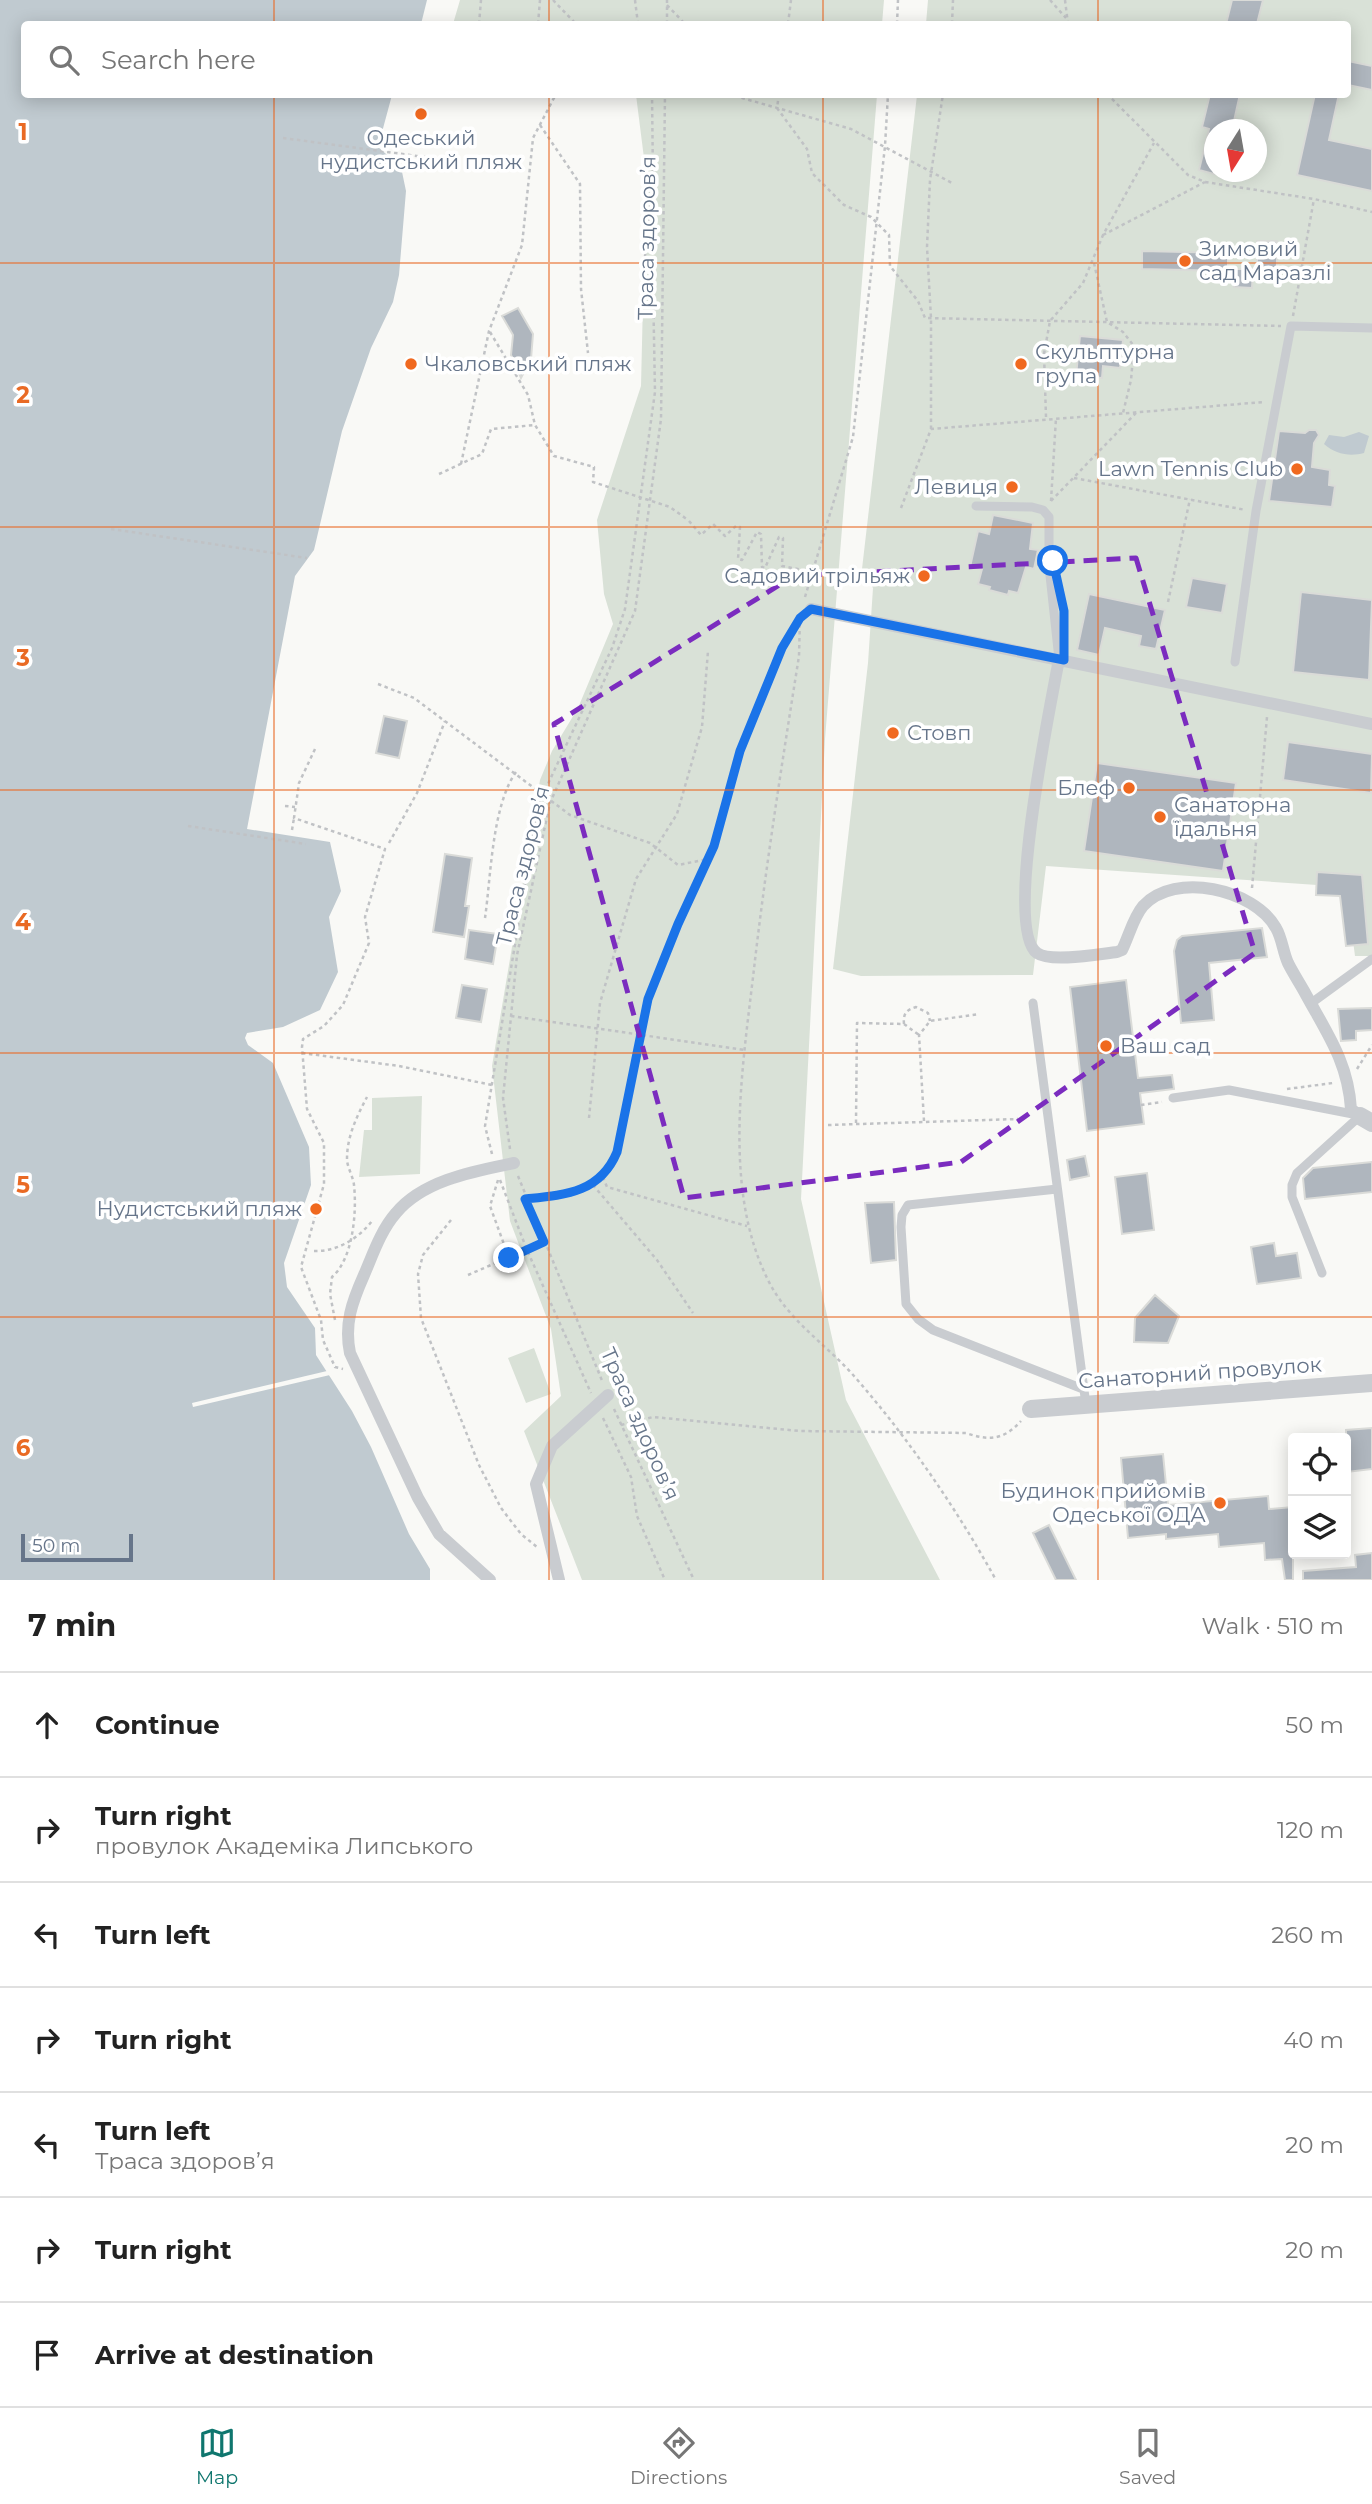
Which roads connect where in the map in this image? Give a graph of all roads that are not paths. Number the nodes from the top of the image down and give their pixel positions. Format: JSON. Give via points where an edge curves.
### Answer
{"nodes":[{"id":1,"x":1372,"y":328,"type":"edge"},
{"id":2,"x":976,"y":506,"type":"dead end"},
{"id":3,"x":811,"y":609,"type":"dead end"},
{"id":4,"x":1059,"y":659,"type":"junction"},
{"id":5,"x":1235,"y":662,"type":"dead end"},
{"id":6,"x":1372,"y":724,"type":"edge"},
{"id":7,"x":1372,"y":960,"type":"edge"},
{"id":8,"x":1033,"y":1003,"type":"dead end"},
{"id":9,"x":1310,"y":1004,"type":"junction"},
{"id":10,"x":1173,"y":1098,"type":"dead end"},
{"id":11,"x":1366,"y":1119,"type":"edge"},
{"id":12,"x":514,"y":1163,"type":"road end"},
{"id":13,"x":1057,"y":1189,"type":"junction"},
{"id":14,"x":1322,"y":1273,"type":"dead end"},
{"id":15,"x":1372,"y":1384,"type":"edge"},
{"id":16,"x":608,"y":1395,"type":"road end"},
{"id":17,"x":1084,"y":1397,"type":"junction"},
{"id":18,"x":1031,"y":1409,"type":"road end"},
{"id":19,"x":490,"y":1580,"type":"edge"},
{"id":20,"x":559,"y":1580,"type":"edge"}],
"edges":[{"from":1,"to":5,"type":"lane","via":[[1292,326],[1256,511]]},
{"from":2,"to":4,"type":"lane","via":[[1032,507],[1049,517]]},
{"from":3,"to":4,"type":"street"},
{"from":4,"to":6,"type":"street"},
{"from":4,"to":9,"type":"street","via":[[1029,826],[1026,910],[1031,946],[1051,958],[1117,952],[1143,906],[1165,893],[1189,888],[1226,891],[1250,904],[1276,928]]},
{"from":7,"to":9,"type":"lane"},
{"from":8,"to":13,"type":"lane"},
{"from":9,"to":11,"type":"street","via":[[1350,1081],[1351,1109]]},
{"from":10,"to":11,"type":"lane","via":[[1229,1090]]},
{"from":11,"to":14,"type":"lane","via":[[1297,1173],[1292,1185],[1292,1197]]},
{"from":12,"to":19,"type":"street","via":[[460,1175],[397,1212],[352,1301],[348,1340],[418,1498],[439,1534]]},
{"from":13,"to":17,"type":"lane"},
{"from":13,"to":17,"type":"lane","via":[[908,1205],[901,1227],[906,1304],[933,1330]]},
{"from":15,"to":17,"type":"street","name":"Санаторний провулок"},
{"from":16,"to":20,"type":"street","via":[[552,1446],[536,1484]]},
{"from":17,"to":18,"type":"street","name":"Санаторний провулок"}]}
